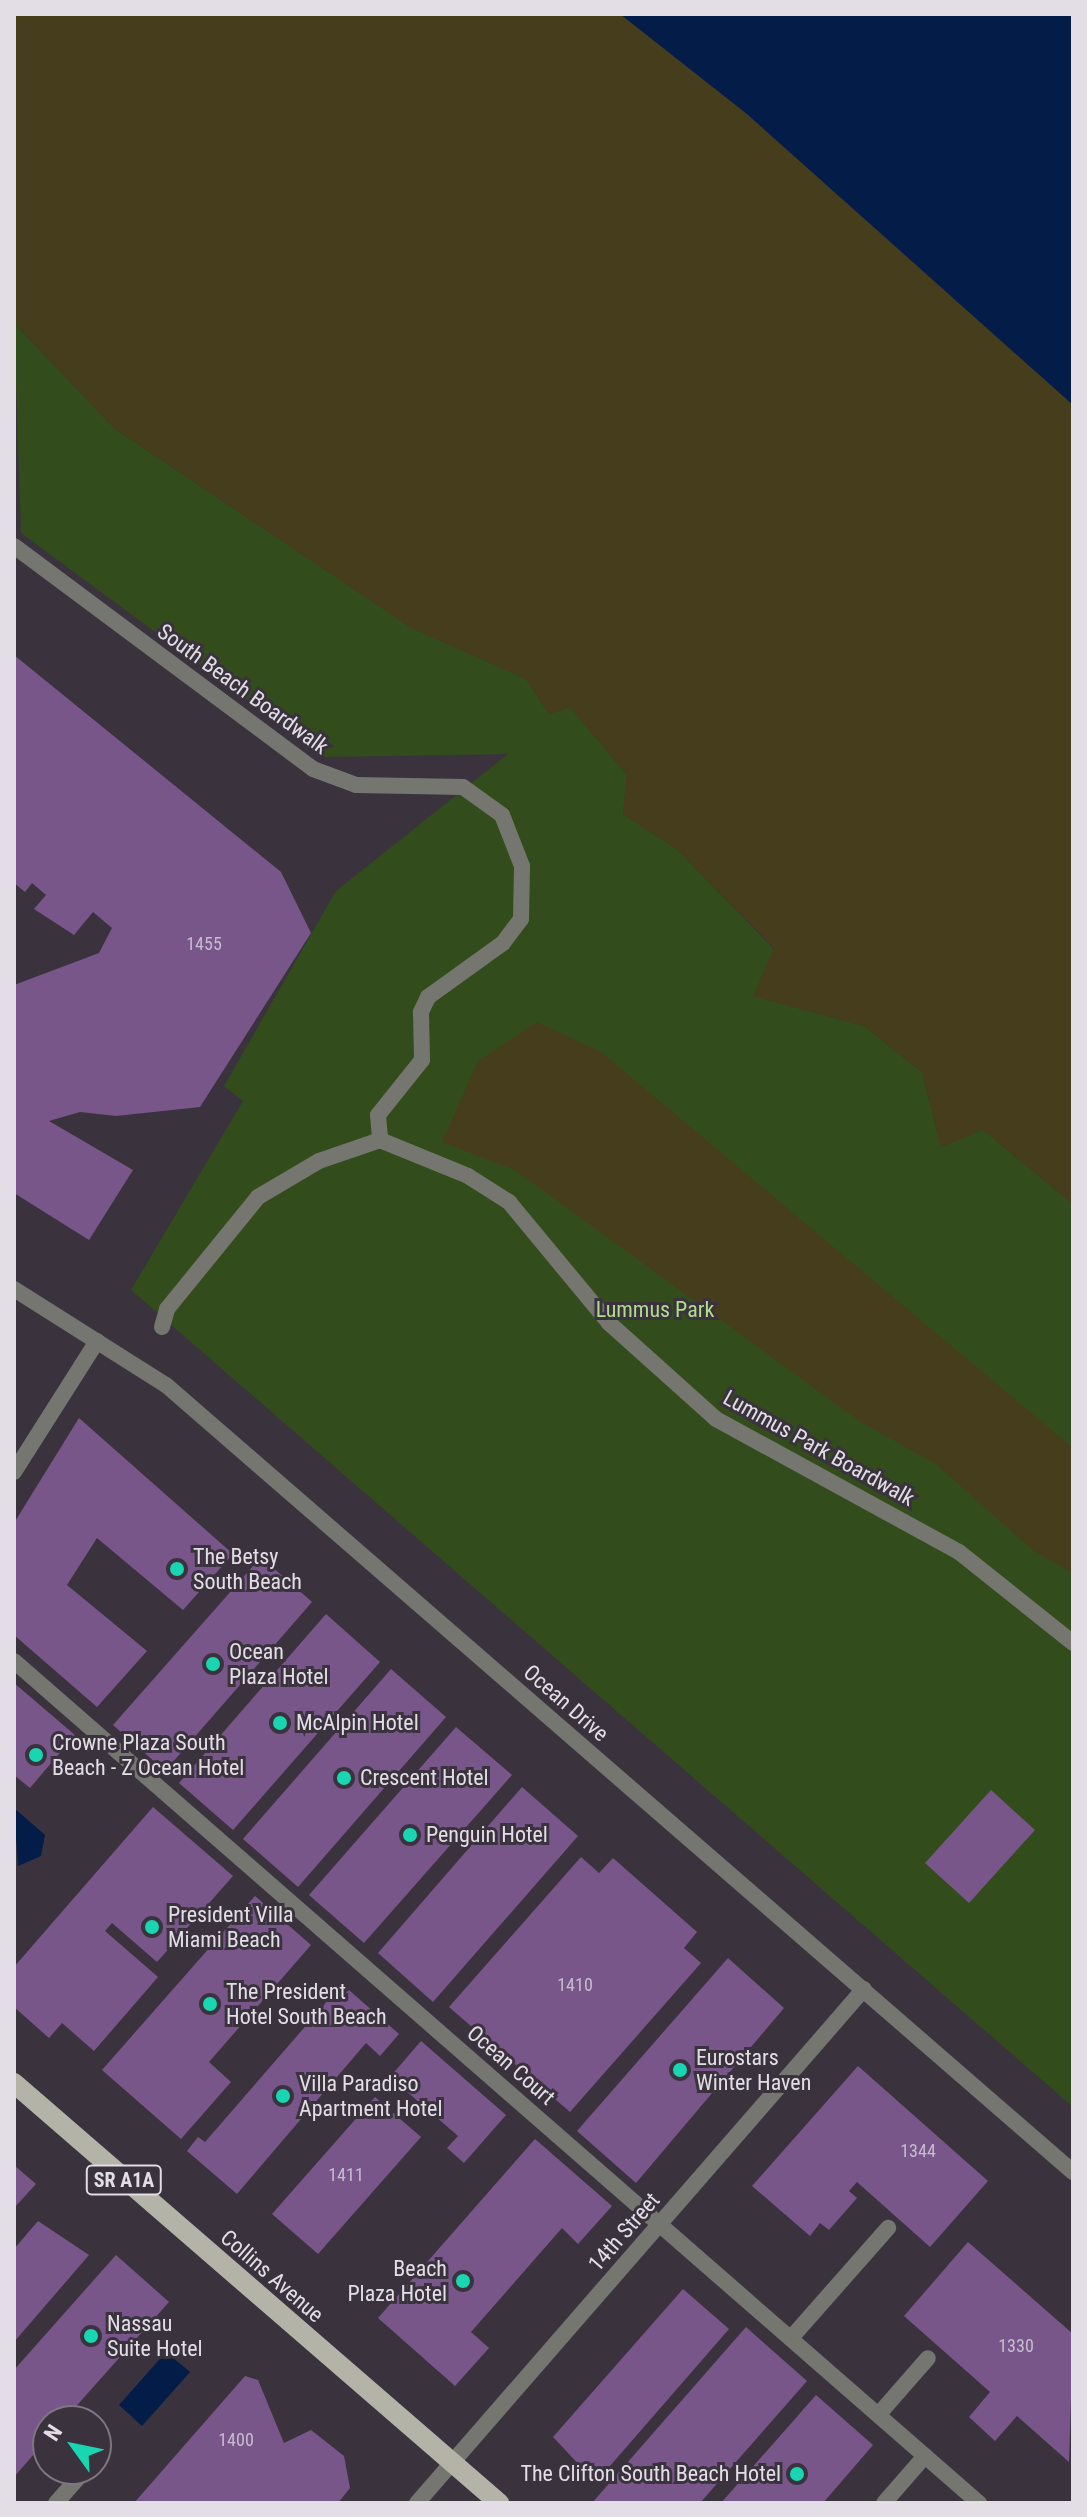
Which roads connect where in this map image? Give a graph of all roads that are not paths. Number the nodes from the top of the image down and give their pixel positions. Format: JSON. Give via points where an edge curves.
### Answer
{"nodes":[{"id":1,"x":14,"y":546,"type":"edge"},
{"id":2,"x":380,"y":1140,"type":"junction"},
{"id":3,"x":14,"y":1289,"type":"edge"},
{"id":4,"x":162,"y":1327,"type":"dead end"},
{"id":5,"x":97,"y":1341,"type":"junction"},
{"id":6,"x":14,"y":1472,"type":"edge"},
{"id":7,"x":1073,"y":1643,"type":"edge"},
{"id":8,"x":14,"y":1661,"type":"edge"},
{"id":9,"x":864,"y":1989,"type":"junction"},
{"id":10,"x":14,"y":2083,"type":"edge"},
{"id":11,"x":1073,"y":2172,"type":"edge"},
{"id":12,"x":659,"y":2224,"type":"junction"},
{"id":13,"x":888,"y":2228,"type":"dead end"},
{"id":14,"x":791,"y":2338,"type":"junction"},
{"id":15,"x":928,"y":2358,"type":"dead end"},
{"id":16,"x":879,"y":2414,"type":"junction"},
{"id":17,"x":925,"y":2456,"type":"junction"},
{"id":18,"x":452,"y":2463,"type":"junction"},
{"id":19,"x":72,"y":2485,"type":"edge"},
{"id":20,"x":56,"y":2503,"type":"edge"},
{"id":21,"x":417,"y":2503,"type":"edge"},
{"id":22,"x":499,"y":2503,"type":"edge"},
{"id":23,"x":884,"y":2503,"type":"edge"},
{"id":24,"x":979,"y":2503,"type":"edge"}],
"edges":[{"from":1,"to":2,"type":"street","name":"South Beach Boardwalk","via":[[313,769],[356,785],[463,787],[502,815],[522,866],[521,919],[494,951],[428,997],[421,1012],[422,1060],[412,1081],[378,1115]]},
{"from":2,"to":4,"type":"street","via":[[319,1161],[258,1197],[167,1309]]},
{"from":2,"to":7,"type":"street","name":"Lummus Park Boardwalk","via":[[468,1176],[509,1202],[609,1323],[716,1419],[959,1552]]},
{"from":3,"to":5,"type":"street","name":"Ocean Drive"},
{"from":5,"to":6,"type":"street"},
{"from":5,"to":9,"type":"street","name":"Ocean Drive","via":[[166,1385]]},
{"from":8,"to":12,"type":"street","name":"Ocean Court"},
{"from":9,"to":11,"type":"street","name":"Ocean Drive"},
{"from":9,"to":12,"type":"street","name":"14th Street"},
{"from":10,"to":18,"type":"main road","name":"Collins Avenue","number":"SR A1A"},
{"from":12,"to":14,"type":"street","name":"Ocean Court"},
{"from":12,"to":18,"type":"street","name":"14th Street"},
{"from":13,"to":14,"type":"street"},
{"from":14,"to":16,"type":"street","name":"Ocean Court"},
{"from":15,"to":16,"type":"street"},
{"from":16,"to":17,"type":"street","name":"Ocean Court"},
{"from":17,"to":23,"type":"street"},
{"from":17,"to":24,"type":"street","name":"Ocean Court"},
{"from":18,"to":21,"type":"street","name":"14th Street"},
{"from":18,"to":22,"type":"main road","name":"Collins Avenue","number":"SR A1A"},
{"from":19,"to":20,"type":"street"}]}
